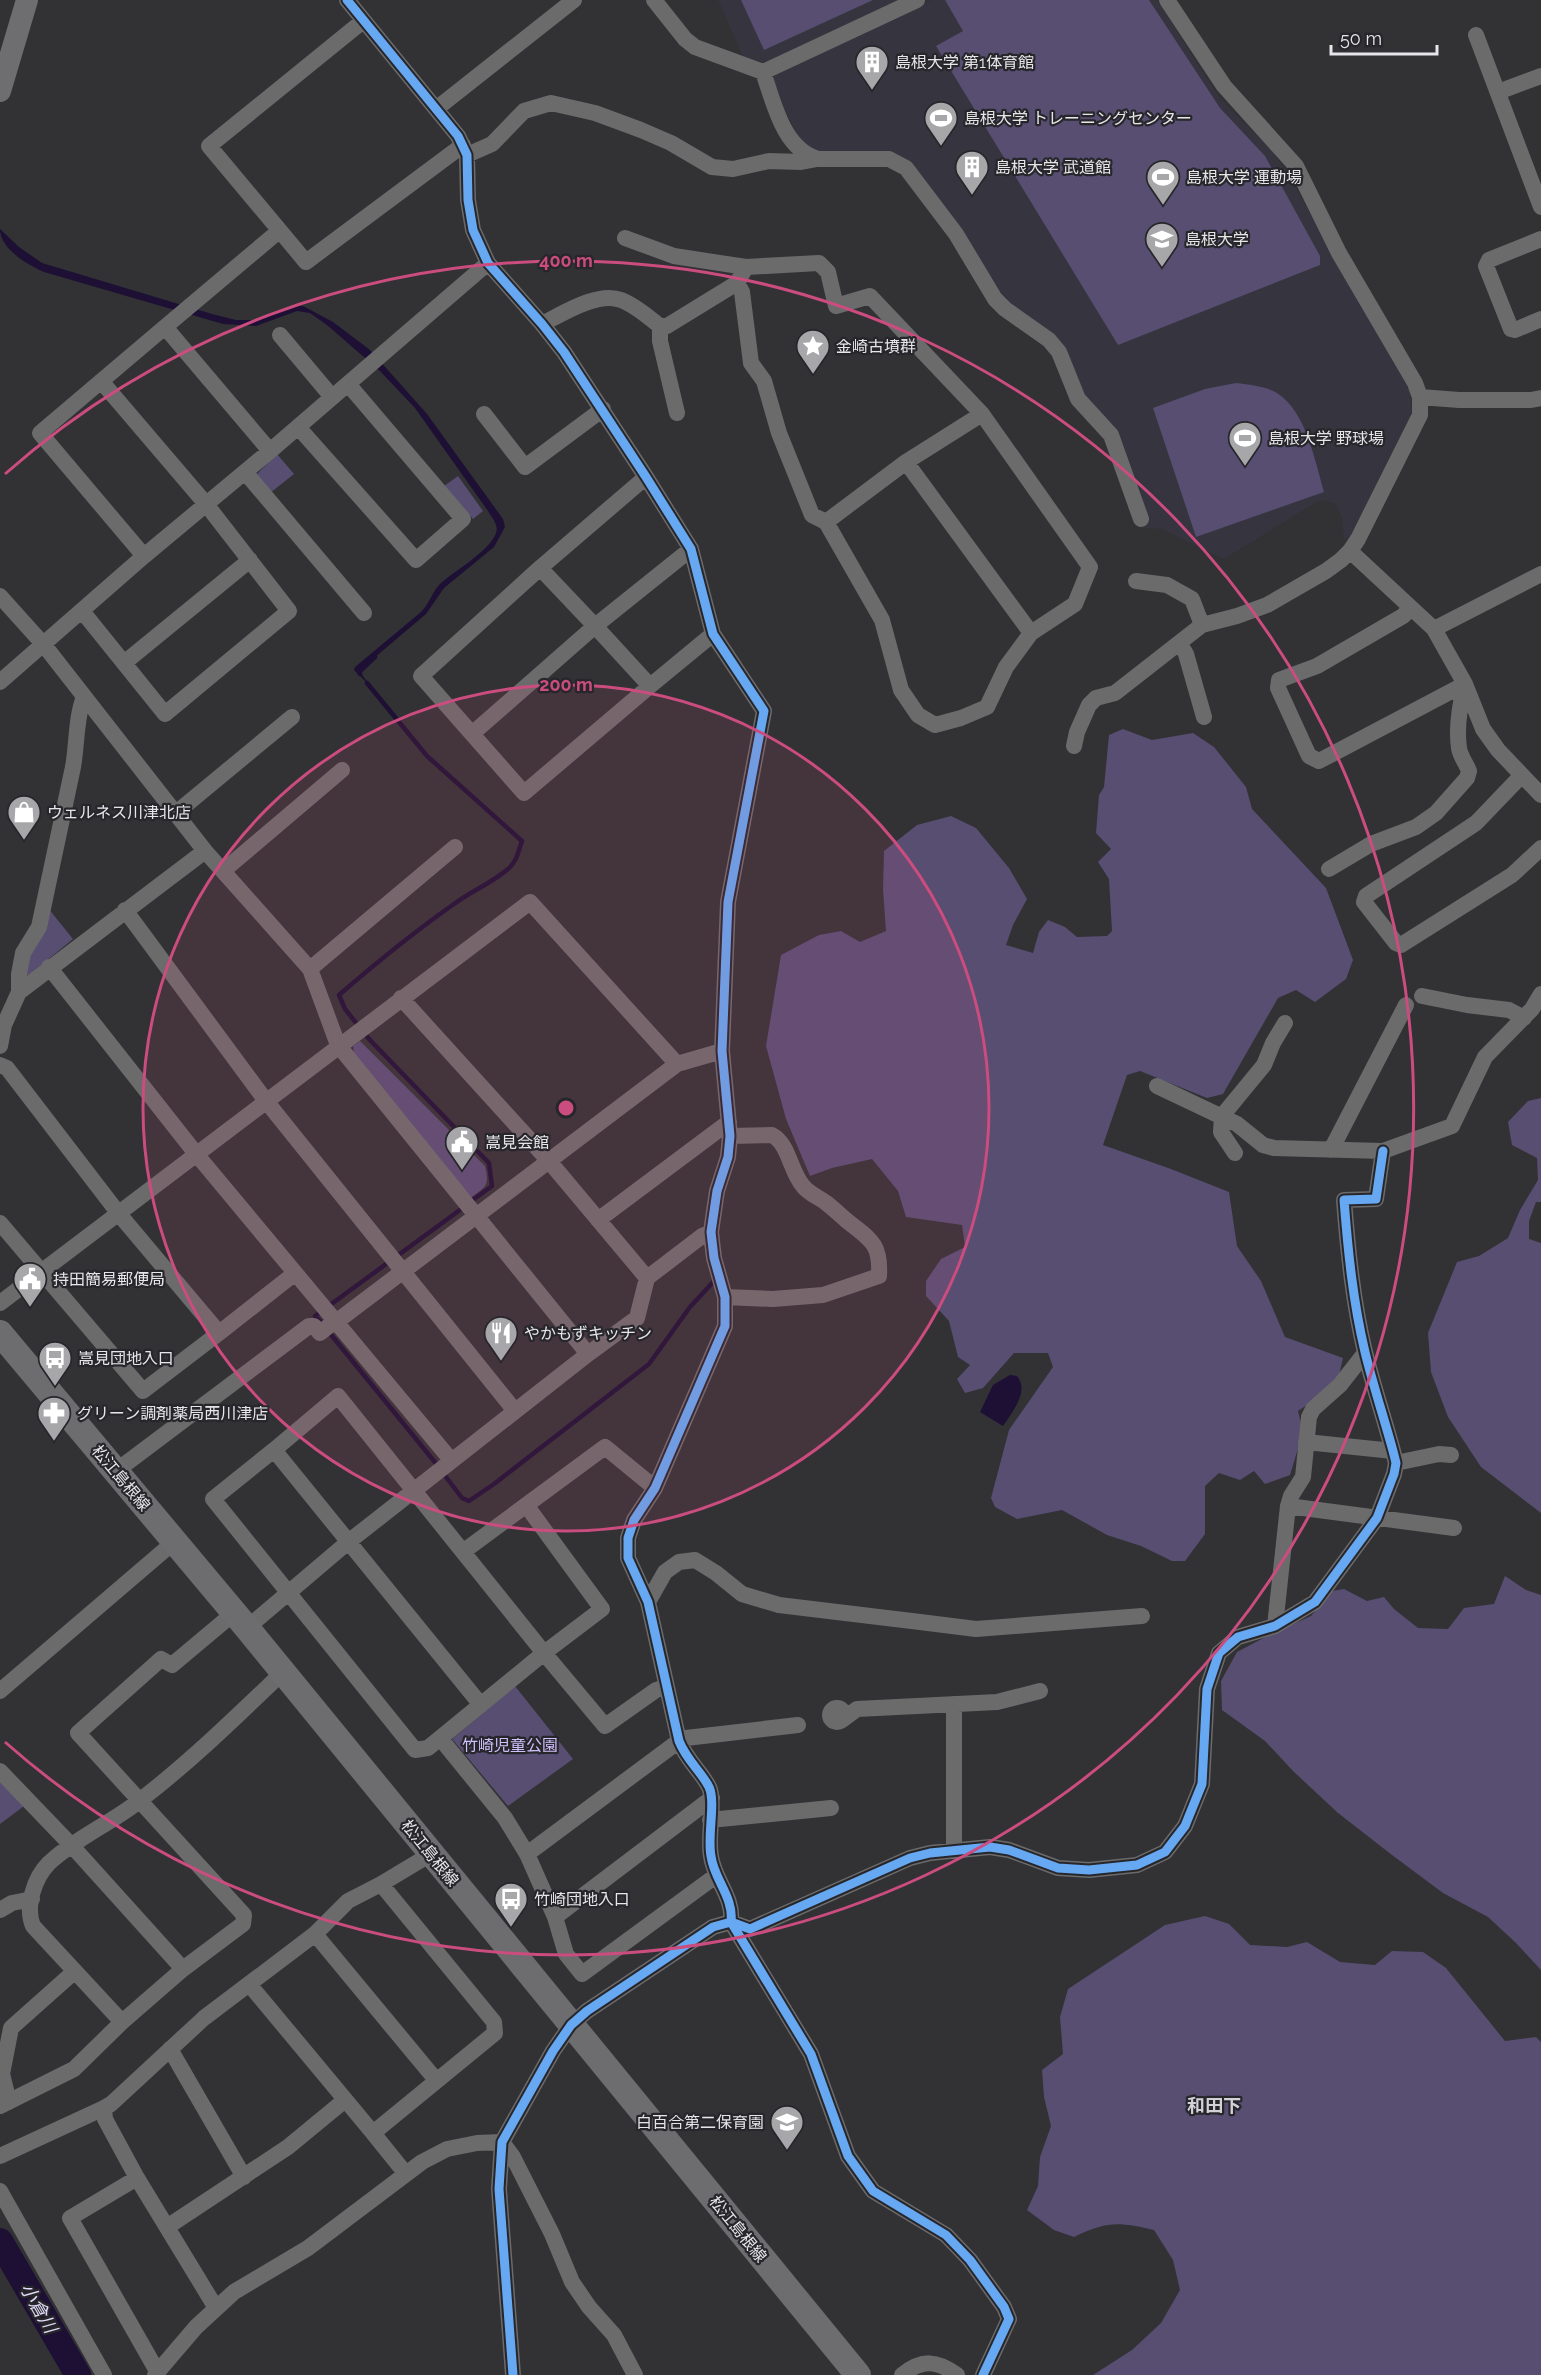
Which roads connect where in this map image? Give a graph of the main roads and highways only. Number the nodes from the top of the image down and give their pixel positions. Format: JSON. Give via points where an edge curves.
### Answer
{"nodes":[{"id":1,"x":0,"y":1333,"type":"edge"},
{"id":2,"x":858,"y":2375,"type":"edge"}],
"edges":[{"from":1,"to":2,"type":"main road","name":"松江島根線"}]}
